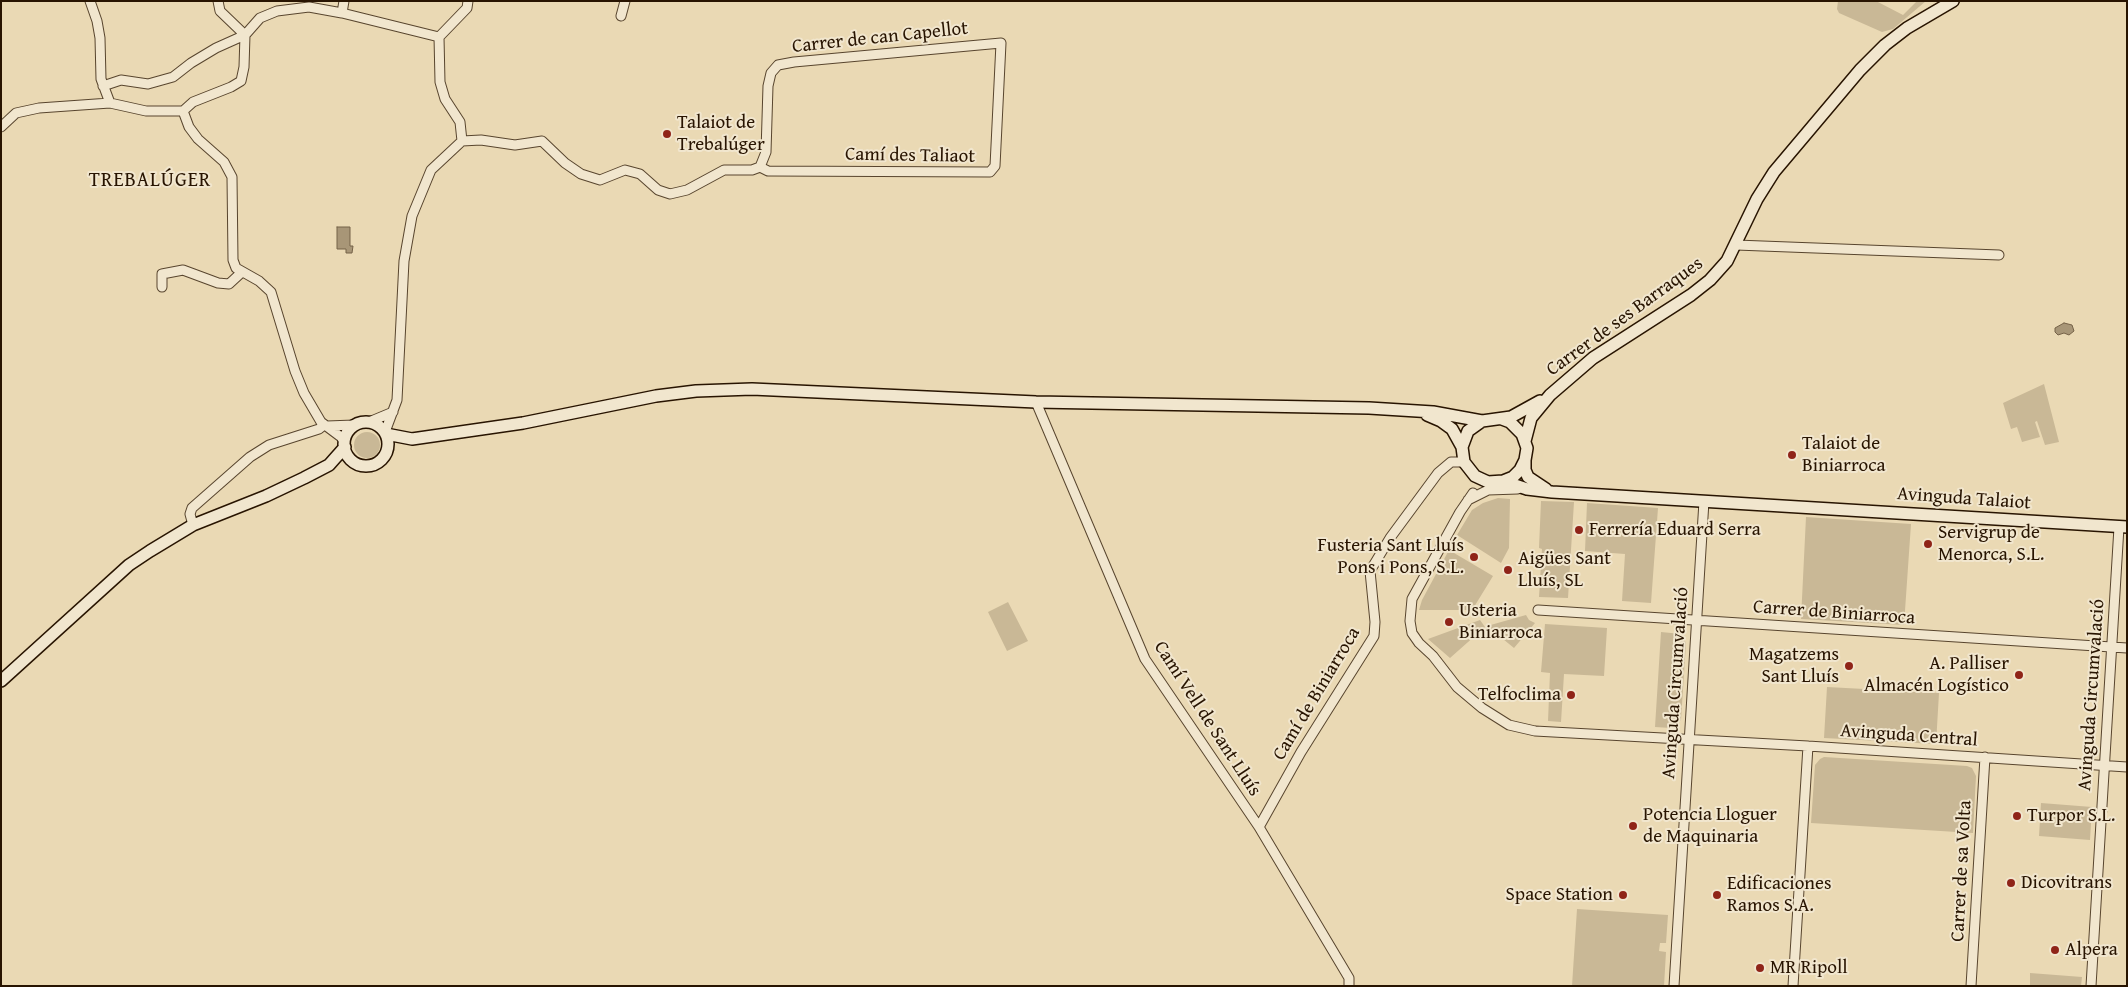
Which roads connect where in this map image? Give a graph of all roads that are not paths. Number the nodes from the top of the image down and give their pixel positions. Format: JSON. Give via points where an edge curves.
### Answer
{"nodes":[{"id":1,"x":90,"y":1,"type":"edge"},
{"id":2,"x":218,"y":1,"type":"edge"},
{"id":3,"x":344,"y":1,"type":"edge"},
{"id":4,"x":468,"y":1,"type":"edge"},
{"id":5,"x":625,"y":1,"type":"edge"},
{"id":6,"x":1953,"y":1,"type":"edge"},
{"id":7,"x":342,"y":13,"type":"junction"},
{"id":8,"x":621,"y":16,"type":"dead end"},
{"id":9,"x":245,"y":36,"type":"junction"},
{"id":10,"x":440,"y":37,"type":"junction"},
{"id":11,"x":1001,"y":43,"type":"joint"},
{"id":12,"x":103,"y":86,"type":"junction"},
{"id":13,"x":110,"y":103,"type":"junction"},
{"id":14,"x":183,"y":111,"type":"junction"},
{"id":15,"x":1,"y":127,"type":"edge"},
{"id":16,"x":462,"y":141,"type":"junction"},
{"id":17,"x":760,"y":167,"type":"junction"},
{"id":18,"x":1736,"y":245,"type":"junction"},
{"id":19,"x":1999,"y":255,"type":"dead end"},
{"id":20,"x":242,"y":272,"type":"junction"},
{"id":21,"x":162,"y":287,"type":"dead end"},
{"id":22,"x":1550,"y":394,"type":"junction"},
{"id":23,"x":1036,"y":402,"type":"junction"},
{"id":24,"x":394,"y":410,"type":"junction"},
{"id":25,"x":1419,"y":411,"type":"junction"},
{"id":26,"x":1502,"y":419,"type":"junction"},
{"id":27,"x":1482,"y":421,"type":"junction"},
{"id":28,"x":369,"y":422,"type":"junction"},
{"id":29,"x":324,"y":425,"type":"junction"},
{"id":30,"x":354,"y":425,"type":"junction"},
{"id":31,"x":386,"y":433,"type":"junction"},
{"id":32,"x":412,"y":439,"type":"junction"},
{"id":33,"x":1525,"y":441,"type":"junction"},
{"id":34,"x":344,"y":444,"type":"junction"},
{"id":35,"x":1462,"y":447,"type":"junction"},
{"id":36,"x":385,"y":455,"type":"junction"},
{"id":37,"x":1525,"y":460,"type":"junction"},
{"id":38,"x":353,"y":461,"type":"junction"},
{"id":39,"x":1464,"y":462,"type":"junction"},
{"id":40,"x":329,"y":465,"type":"junction"},
{"id":41,"x":1475,"y":476,"type":"junction"},
{"id":42,"x":1488,"y":482,"type":"junction"},
{"id":43,"x":1503,"y":482,"type":"junction"},
{"id":44,"x":1527,"y":489,"type":"junction"},
{"id":45,"x":1552,"y":492,"type":"junction"},
{"id":46,"x":1470,"y":497,"type":"junction"},
{"id":47,"x":1704,"y":501,"type":"junction"},
{"id":48,"x":193,"y":525,"type":"junction"},
{"id":49,"x":2123,"y":527,"type":"edge"},
{"id":50,"x":1538,"y":610,"type":"dead end"},
{"id":51,"x":1697,"y":620,"type":"junction"},
{"id":52,"x":2111,"y":647,"type":"junction"},
{"id":53,"x":2127,"y":648,"type":"edge"},
{"id":54,"x":1,"y":681,"type":"edge"},
{"id":55,"x":1689,"y":739,"type":"junction"},
{"id":56,"x":1808,"y":746,"type":"junction"},
{"id":57,"x":1985,"y":757,"type":"junction"},
{"id":58,"x":2103,"y":766,"type":"junction"},
{"id":59,"x":2127,"y":767,"type":"edge"},
{"id":60,"x":1259,"y":827,"type":"junction"},
{"id":61,"x":1349,"y":986,"type":"edge"},
{"id":62,"x":1674,"y":986,"type":"edge"},
{"id":63,"x":1793,"y":986,"type":"edge"},
{"id":64,"x":1971,"y":986,"type":"edge"},
{"id":65,"x":2091,"y":986,"type":"edge"}],
"edges":[{"from":1,"to":12,"type":"street","via":[[100,38]]},
{"from":2,"to":9,"type":"street","via":[[220,11]]},
{"from":3,"to":7,"type":"street"},
{"from":4,"to":10,"type":"street","via":[[467,8]]},
{"from":5,"to":8,"type":"street"},
{"from":6,"to":18,"type":"main road","name":"Carrer de ses Barraques","via":[[1884,45],[1860,70],[1774,172],[1757,199]]},
{"from":7,"to":9,"type":"street","via":[[309,7],[277,11],[260,18]]},
{"from":7,"to":10,"type":"street"},
{"from":9,"to":12,"type":"street","via":[[216,48],[173,77],[148,84],[120,80]]},
{"from":9,"to":14,"type":"street","via":[[241,80],[193,102]]},
{"from":10,"to":16,"type":"street","via":[[440,82],[445,99],[460,122]]},
{"from":11,"to":17,"type":"street","name":"Carrer de can Capellot","via":[[778,65],[771,73],[768,86],[766,152]]},
{"from":11,"to":17,"type":"street","name":"Camí des Taliaot","via":[[995,166],[990,172],[768,171]]},
{"from":12,"to":13,"type":"street"},
{"from":13,"to":14,"type":"street","via":[[146,111]]},
{"from":13,"to":15,"type":"street","via":[[39,108],[16,114]]},
{"from":14,"to":20,"type":"street","via":[[198,139],[224,162],[232,177],[233,260]]},
{"from":16,"to":17,"type":"street","via":[[515,144],[542,141],[581,174],[600,180],[625,170],[640,174],[658,190],[670,194],[687,190],[724,170]]},
{"from":16,"to":24,"type":"street","via":[[431,170],[412,216],[404,261],[401,350]]},
{"from":18,"to":19,"type":"street"},
{"from":18,"to":22,"type":"main road","name":"Carrer de ses Barraques","via":[[1710,280],[1593,358]]},
{"from":20,"to":21,"type":"street","via":[[229,284],[183,270],[162,274]]},
{"from":20,"to":29,"type":"street","via":[[271,292],[304,393]]},
{"from":22,"to":26,"type":"main road","via":[[1518,414]]},
{"from":22,"to":33,"type":"main road","via":[[1531,418]]},
{"from":23,"to":25,"type":"main road"},
{"from":23,"to":32,"type":"main road","via":[[752,389],[696,391],[523,423]]},
{"from":23,"to":60,"type":"street","name":"Camí Vell de Sant Lluís","via":[[1145,659]]},
{"from":24,"to":28,"type":"street"},
{"from":24,"to":31,"type":"street"},
{"from":25,"to":27,"type":"main road"},
{"from":25,"to":35,"type":"main road","via":[[1452,429]]},
{"from":26,"to":27,"type":"main road"},
{"from":26,"to":33,"type":"main road","via":[[1516,427]]},
{"from":27,"to":35,"type":"main road","via":[[1468,431]]},
{"from":28,"to":30,"type":"main road"},
{"from":28,"to":31,"type":"main road"},
{"from":29,"to":30,"type":"street"},
{"from":29,"to":34,"type":"street","via":[[341,437]]},
{"from":29,"to":48,"type":"street","via":[[269,445],[250,456],[192,508]]},
{"from":30,"to":34,"type":"main road"},
{"from":31,"to":32,"type":"main road"},
{"from":31,"to":36,"type":"main road","via":[[389,445]]},
{"from":32,"to":36,"type":"main road"},
{"from":33,"to":37,"type":"main road"},
{"from":34,"to":38,"type":"main road"},
{"from":34,"to":40,"type":"main road"},
{"from":35,"to":39,"type":"main road"},
{"from":36,"to":38,"type":"main road","via":[[371,465]]},
{"from":37,"to":43,"type":"main road","via":[[1513,477]]},
{"from":37,"to":45,"type":"main road","via":[[1528,477]]},
{"from":38,"to":40,"type":"main road"},
{"from":39,"to":41,"type":"main road"},
{"from":39,"to":60,"type":"street","name":"Camí de Biniarroca","via":[[1451,462],[1438,473],[1370,571],[1374,636],[1301,752]]},
{"from":40,"to":48,"type":"main road","via":[[286,488]]},
{"from":41,"to":42,"type":"main road"},
{"from":41,"to":46,"type":"street"},
{"from":42,"to":43,"type":"main road"},
{"from":42,"to":46,"type":"street"},
{"from":43,"to":44,"type":"main road","name":"Avinguda Talaiot"},
{"from":44,"to":45,"type":"main road","name":"Avinguda Talaiot"},
{"from":44,"to":46,"type":"street","via":[[1488,490]]},
{"from":45,"to":47,"type":"main road","name":"Avinguda Talaiot"},
{"from":46,"to":55,"type":"street","name":"Avinguda Central","via":[[1416,591],[1410,609],[1412,633],[1458,687],[1509,725],[1535,731]]},
{"from":47,"to":49,"type":"main road","name":"Avinguda Talaiot"},
{"from":47,"to":51,"type":"street","name":"Avinguda Circumvalació"},
{"from":48,"to":54,"type":"main road","via":[[129,565]]},
{"from":49,"to":52,"type":"street","name":"Avinguda Circumvalació"},
{"from":50,"to":51,"type":"street","name":"Carrer de Biniarroca"},
{"from":51,"to":52,"type":"street","name":"Carrer de Biniarroca"},
{"from":51,"to":55,"type":"street","name":"Avinguda Circumvalació"},
{"from":52,"to":53,"type":"street","name":"Carrer de Biniarroca"},
{"from":52,"to":58,"type":"street","name":"Avinguda Circumvalació"},
{"from":55,"to":56,"type":"street","name":"Avinguda Central"},
{"from":55,"to":62,"type":"street","name":"Avinguda Circumvalació"},
{"from":56,"to":57,"type":"street","name":"Avinguda Central"},
{"from":56,"to":63,"type":"street"},
{"from":57,"to":58,"type":"street","name":"Avinguda Central"},
{"from":57,"to":64,"type":"street","name":"Carrer de sa Volta"},
{"from":58,"to":59,"type":"street","name":"Avinguda Central"},
{"from":58,"to":65,"type":"street","name":"Avinguda Circumvalació"},
{"from":60,"to":61,"type":"street","name":"Camí Vell de Sant Lluís","via":[[1349,978]]}]}
